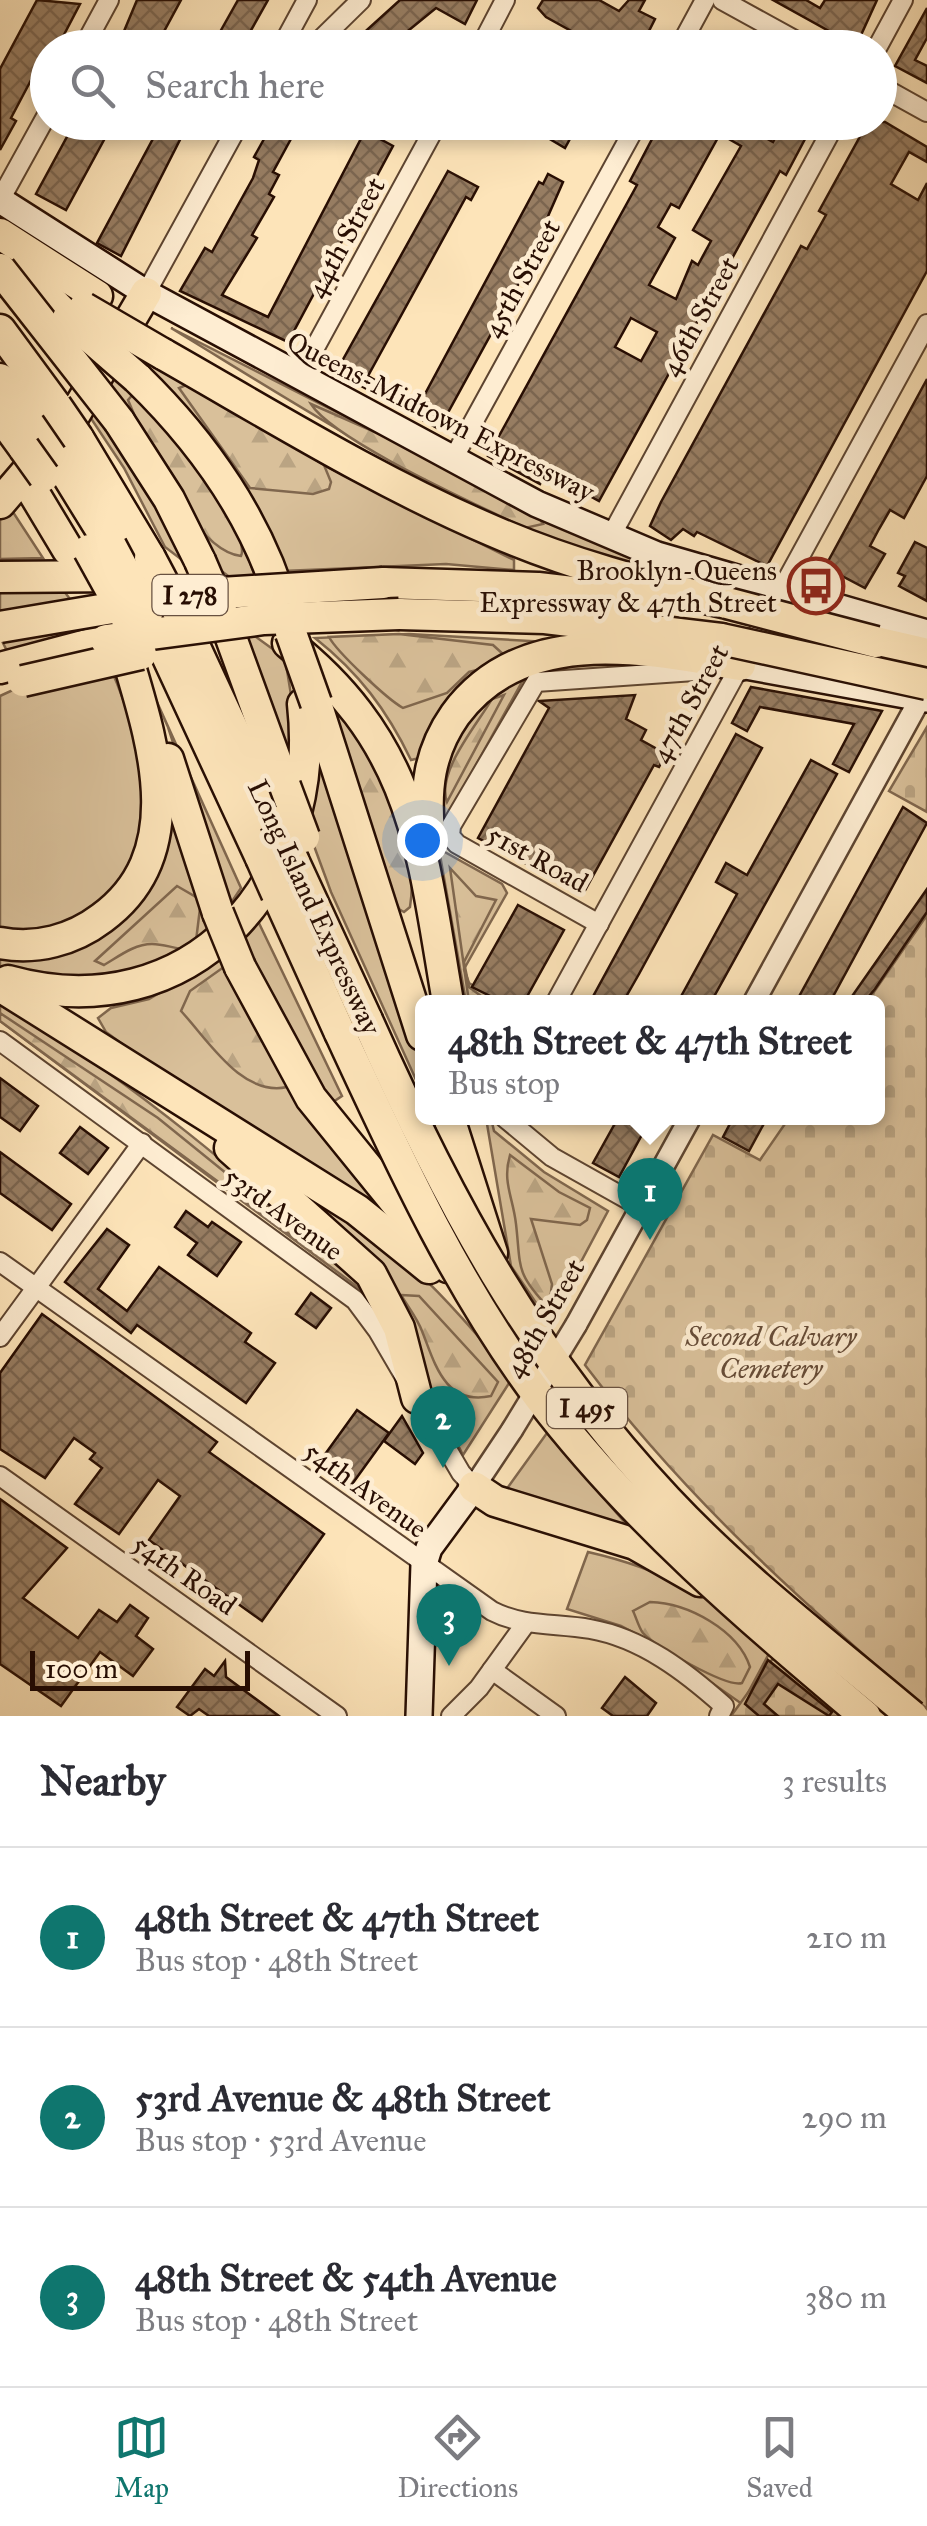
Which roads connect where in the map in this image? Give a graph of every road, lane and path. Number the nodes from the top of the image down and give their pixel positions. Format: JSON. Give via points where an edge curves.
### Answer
{"nodes":[{"id":1,"x":109,"y":0,"type":"edge"},
{"id":2,"x":307,"y":0,"type":"edge"},
{"id":3,"x":361,"y":0,"type":"edge"},
{"id":4,"x":506,"y":0,"type":"edge"},
{"id":5,"x":705,"y":0,"type":"edge"},
{"id":6,"x":722,"y":0,"type":"edge"},
{"id":7,"x":903,"y":0,"type":"edge"},
{"id":8,"x":294,"y":24,"type":"junction"},
{"id":9,"x":93,"y":30,"type":"edge"},
{"id":10,"x":291,"y":30,"type":"edge"},
{"id":11,"x":301,"y":30,"type":"edge"},
{"id":12,"x":330,"y":30,"type":"edge"},
{"id":13,"x":490,"y":30,"type":"edge"},
{"id":14,"x":689,"y":30,"type":"edge"},
{"id":15,"x":776,"y":30,"type":"edge"},
{"id":16,"x":887,"y":30,"type":"edge"},
{"id":17,"x":897,"y":95,"type":"edge"},
{"id":18,"x":927,"y":112,"type":"edge"},
{"id":19,"x":33,"y":140,"type":"edge"},
{"id":20,"x":230,"y":140,"type":"edge"},
{"id":21,"x":428,"y":140,"type":"edge"},
{"id":22,"x":628,"y":140,"type":"edge"},
{"id":23,"x":826,"y":140,"type":"edge"},
{"id":24,"x":0,"y":200,"type":"edge"},
{"id":25,"x":0,"y":234,"type":"edge"},
{"id":26,"x":8,"y":266,"type":"edge"},
{"id":27,"x":146,"y":293,"type":"junction"},
{"id":28,"x":83,"y":307,"type":"junction"},
{"id":29,"x":927,"y":324,"type":"edge"},
{"id":30,"x":0,"y":330,"type":"edge"},
{"id":31,"x":299,"y":377,"type":"junction"},
{"id":32,"x":0,"y":379,"type":"edge"},
{"id":33,"x":0,"y":414,"type":"edge"},
{"id":34,"x":19,"y":445,"type":"edge"},
{"id":35,"x":453,"y":459,"type":"junction"},
{"id":36,"x":53,"y":466,"type":"junction"},
{"id":37,"x":0,"y":503,"type":"edge"},
{"id":38,"x":611,"y":536,"type":"junction"},
{"id":39,"x":89,"y":548,"type":"junction"},
{"id":40,"x":0,"y":577,"type":"edge"},
{"id":41,"x":781,"y":592,"type":"junction"},
{"id":42,"x":279,"y":617,"type":"junction"},
{"id":43,"x":725,"y":619,"type":"junction"},
{"id":44,"x":128,"y":626,"type":"junction"},
{"id":45,"x":927,"y":633,"type":"edge"},
{"id":46,"x":927,"y":654,"type":"edge"},
{"id":47,"x":6,"y":662,"type":"edge"},
{"id":48,"x":129,"y":663,"type":"junction"},
{"id":49,"x":740,"y":665,"type":"junction"},
{"id":50,"x":926,"y":692,"type":"edge"},
{"id":51,"x":310,"y":703,"type":"junction"},
{"id":52,"x":299,"y":849,"type":"junction"},
{"id":53,"x":429,"y":890,"type":"junction"},
{"id":54,"x":598,"y":924,"type":"junction"},
{"id":55,"x":0,"y":943,"type":"edge"},
{"id":56,"x":0,"y":982,"type":"edge"},
{"id":57,"x":447,"y":995,"type":"edge"},
{"id":58,"x":560,"y":995,"type":"edge"},
{"id":59,"x":758,"y":995,"type":"edge"},
{"id":60,"x":415,"y":1013,"type":"edge"},
{"id":61,"x":353,"y":1026,"type":"junction"},
{"id":62,"x":0,"y":1041,"type":"edge"},
{"id":63,"x":152,"y":1082,"type":"junction"},
{"id":64,"x":450,"y":1125,"type":"edge"},
{"id":65,"x":471,"y":1125,"type":"edge"},
{"id":66,"x":513,"y":1125,"type":"edge"},
{"id":67,"x":686,"y":1125,"type":"edge"},
{"id":68,"x":142,"y":1143,"type":"junction"},
{"id":69,"x":641,"y":1207,"type":"junction"},
{"id":70,"x":0,"y":1262,"type":"edge"},
{"id":71,"x":496,"y":1265,"type":"junction"},
{"id":72,"x":36,"y":1287,"type":"junction"},
{"id":73,"x":0,"y":1337,"type":"edge"},
{"id":74,"x":516,"y":1348,"type":"junction"},
{"id":75,"x":417,"y":1398,"type":"junction"},
{"id":76,"x":0,"y":1476,"type":"edge"},
{"id":77,"x":474,"y":1487,"type":"junction"},
{"id":78,"x":424,"y":1564,"type":"junction"},
{"id":79,"x":768,"y":1622,"type":"junction"},
{"id":80,"x":526,"y":1623,"type":"junction"},
{"id":81,"x":492,"y":1670,"type":"junction"},
{"id":82,"x":722,"y":1711,"type":"edge"},
{"id":83,"x":338,"y":1716,"type":"edge"},
{"id":84,"x":418,"y":1716,"type":"edge"},
{"id":85,"x":451,"y":1716,"type":"edge"},
{"id":86,"x":556,"y":1716,"type":"edge"},
{"id":87,"x":865,"y":1716,"type":"edge"},
{"id":88,"x":879,"y":1716,"type":"edge"},
{"id":89,"x":898,"y":1716,"type":"edge"},
{"id":90,"x":912,"y":1716,"type":"edge"}],
"edges":[{"from":1,"to":9,"type":"street"},
{"from":2,"to":8,"type":"street"},
{"from":3,"to":12,"type":"street"},
{"from":4,"to":13,"type":"street"},
{"from":5,"to":14,"type":"street"},
{"from":6,"to":15,"type":"street"},
{"from":7,"to":16,"type":"street"},
{"from":8,"to":10,"type":"street"},
{"from":8,"to":11,"type":"street"},
{"from":17,"to":18,"type":"street"},
{"from":19,"to":24,"type":"street"},
{"from":20,"to":27,"type":"street"},
{"from":21,"to":31,"type":"street","name":"44th Street"},
{"from":22,"to":35,"type":"street","name":"45th Street"},
{"from":23,"to":38,"type":"street","name":"46th Street"},
{"from":24,"to":27,"type":"main road","name":"Queens-Midtown Expressway"},
{"from":25,"to":28,"type":"highway"},
{"from":26,"to":28,"type":"highway"},
{"from":26,"to":52,"type":"highway","bridge":true,"via":[[120,421],[200,561],[285,786]]},
{"from":27,"to":31,"type":"main road","name":"Queens-Midtown Expressway"},
{"from":27,"to":37,"type":"highway","via":[[64,430]]},
{"from":28,"to":42,"type":"highway","bridge":true,"via":[[230,491],[258,541]]},
{"from":28,"to":43,"type":"highway","bridge":true,"via":[[168,348],[359,468],[550,554]]},
{"from":29,"to":41,"type":"street","name":"47th Street"},
{"from":30,"to":36,"type":"highway","name":"Long Island Expressway","number":"I 495","bridge":true,"via":[[56,406]]},
{"from":31,"to":35,"type":"main road","name":"Queens-Midtown Expressway"},
{"from":32,"to":34,"type":"highway","name":"Long Island Expressway","number":"I 495"},
{"from":33,"to":34,"type":"highway"},
{"from":34,"to":36,"type":"highway","name":"Long Island Expressway","number":"I 495"},
{"from":35,"to":38,"type":"main road","name":"Queens-Midtown Expressway"},
{"from":36,"to":39,"type":"highway","name":"Long Island Expressway","number":"I 495"},
{"from":36,"to":39,"type":"highway"},
{"from":36,"to":52,"type":"highway","name":"Long Island Expressway","number":"I 495","bridge":true,"via":[[150,558],[276,822]]},
{"from":38,"to":41,"type":"main road","name":"Queens-Midtown Expressway"},
{"from":39,"to":44,"type":"highway","name":"Long Island Expressway","number":"I 495","bridge":true},
{"from":39,"to":48,"type":"highway","via":[[93,592]]},
{"from":40,"to":53,"type":"highway","via":[[78,573],[158,581],[211,598],[288,642],[346,695],[389,757],[413,819]]},
{"from":41,"to":45,"type":"main road","name":"Queens-Midtown Expressway"},
{"from":41,"to":49,"type":"street","name":"47th Street"},
{"from":42,"to":43,"type":"highway","number":"I 278","bridge":true},
{"from":42,"to":44,"type":"highway","number":"I 278","bridge":true},
{"from":42,"to":47,"type":"highway","bridge":true,"via":[[176,648]]},
{"from":42,"to":51,"type":"highway","bridge":true},
{"from":43,"to":46,"type":"highway","bridge":true},
{"from":43,"to":47,"type":"highway","number":"I 278","bridge":true,"via":[[568,590],[383,583],[189,595]]},
{"from":43,"to":50,"type":"highway","number":"I 278","bridge":true},
{"from":44,"to":47,"type":"highway","number":"I 278"},
{"from":44,"to":61,"type":"highway","name":"Long Island Expressway","number":"I 495","bridge":true},
{"from":48,"to":55,"type":"highway","via":[[159,786],[145,864],[119,904],[81,932],[37,944]]},
{"from":48,"to":74,"type":"highway","bridge":true,"via":[[152,710],[218,913],[282,1051],[327,1121]]},
{"from":49,"to":50,"type":"main road"},
{"from":49,"to":53,"type":"highway","via":[[598,649],[537,656],[498,673],[459,710],[432,763]]},
{"from":49,"to":54,"type":"street","name":"47th Street"},
{"from":49,"to":54,"type":"street","name":"51st Road","via":[[533,684],[452,822],[452,839]]},
{"from":50,"to":59,"type":"street"},
{"from":51,"to":56,"type":"highway","via":[[288,838],[263,891],[221,940],[173,972],[112,991],[50,992]]},
{"from":51,"to":60,"type":"highway"},
{"from":52,"to":61,"type":"highway","name":"Long Island Expressway","number":"I 495","via":[[349,982]]},
{"from":53,"to":57,"type":"highway"},
{"from":54,"to":58,"type":"street","name":"47th Street"},
{"from":56,"to":63,"type":"highway"},
{"from":61,"to":87,"type":"highway","name":"Long Island Expressway","number":"I 495","bridge":true,"via":[[442,1247],[540,1398],[682,1556]]},
{"from":61,"to":90,"type":"highway","name":"Long Island Expressway","number":"I 495","bridge":true,"via":[[477,1248],[576,1394],[706,1539]]},
{"from":62,"to":68,"type":"street","name":"53rd Avenue"},
{"from":63,"to":74,"type":"highway","via":[[379,1226]]},
{"from":63,"to":75,"type":"highway","via":[[371,1274],[400,1328]]},
{"from":64,"to":71,"type":"highway"},
{"from":65,"to":71,"type":"highway"},
{"from":66,"to":69,"type":"street","via":[[552,1157]]},
{"from":67,"to":69,"type":"street","name":"48th Street"},
{"from":68,"to":72,"type":"street"},
{"from":68,"to":75,"type":"street","name":"53rd Avenue","via":[[354,1300]]},
{"from":69,"to":77,"type":"street","name":"48th Street","bridge":true},
{"from":70,"to":72,"type":"street","name":"54th Avenue"},
{"from":71,"to":89,"type":"highway","via":[[526,1340],[626,1466],[700,1545]]},
{"from":72,"to":73,"type":"street"},
{"from":72,"to":78,"type":"street","name":"54th Avenue"},
{"from":74,"to":79,"type":"highway","via":[[653,1515]]},
{"from":75,"to":77,"type":"street","name":"53rd Avenue"},
{"from":76,"to":83,"type":"street","name":"54th Road"},
{"from":77,"to":78,"type":"main road","name":"48th Street"},
{"from":77,"to":79,"type":"highway","via":[[495,1501],[646,1549]]},
{"from":78,"to":80,"type":"street","name":"54th Avenue","via":[[492,1611]]},
{"from":78,"to":84,"type":"main road","name":"48th Street"},
{"from":79,"to":88,"type":"highway"},
{"from":80,"to":81,"type":"street"},
{"from":80,"to":82,"type":"street","name":"54th Avenue","via":[[617,1636],[663,1658]]},
{"from":81,"to":85,"type":"street"},
{"from":81,"to":86,"type":"street"}]}
